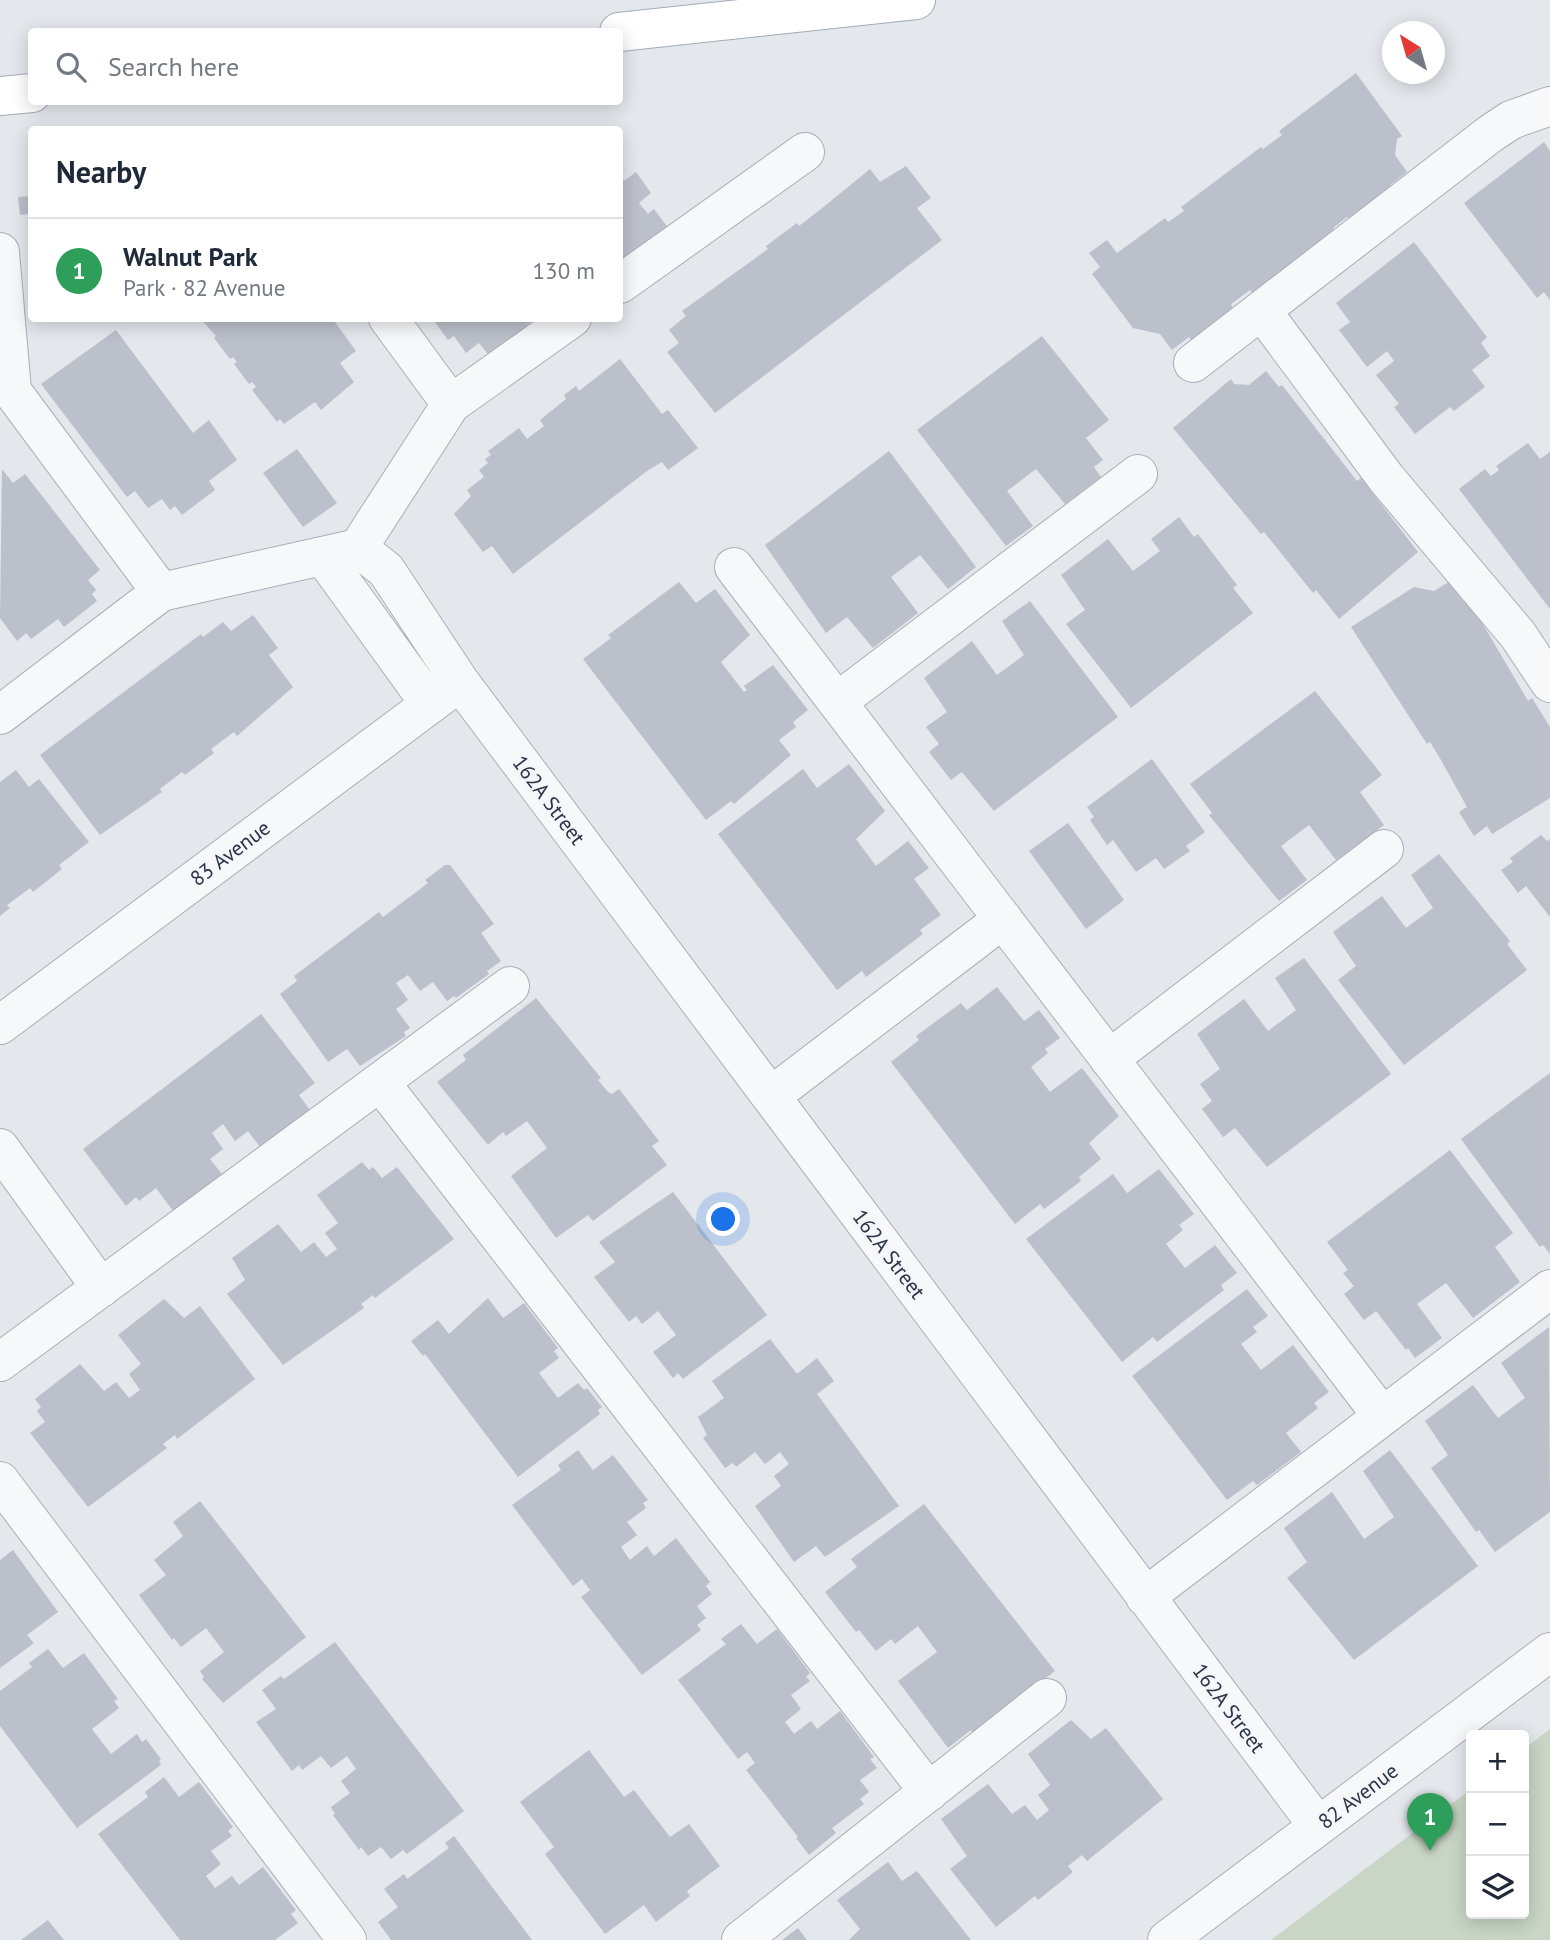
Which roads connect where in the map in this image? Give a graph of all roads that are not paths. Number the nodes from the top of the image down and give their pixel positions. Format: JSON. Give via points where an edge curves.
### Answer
{"nodes":[{"id":1,"x":916,"y":0,"type":"edge"},
{"id":2,"x":623,"y":32,"type":"edge"},
{"id":3,"x":28,"y":93,"type":"edge"},
{"id":4,"x":0,"y":96,"type":"edge"},
{"id":5,"x":1550,"y":106,"type":"edge"},
{"id":6,"x":805,"y":152,"type":"dead end"},
{"id":7,"x":0,"y":252,"type":"edge"},
{"id":8,"x":623,"y":282,"type":"edge"},
{"id":9,"x":1262,"y":311,"type":"junction"},
{"id":10,"x":391,"y":322,"type":"edge"},
{"id":11,"x":566,"y":322,"type":"edge"},
{"id":12,"x":1193,"y":363,"type":"dead end"},
{"id":13,"x":451,"y":404,"type":"junction"},
{"id":14,"x":1138,"y":474,"type":"dead end"},
{"id":15,"x":341,"y":552,"type":"junction"},
{"id":16,"x":734,"y":567,"type":"dead end"},
{"id":17,"x":161,"y":592,"type":"junction"},
{"id":18,"x":1550,"y":683,"type":"edge"},
{"id":19,"x":445,"y":693,"type":"junction"},
{"id":20,"x":837,"y":702,"type":"junction"},
{"id":21,"x":0,"y":715,"type":"edge"},
{"id":22,"x":1384,"y":849,"type":"dead end"},
{"id":23,"x":1003,"y":919,"type":"junction"},
{"id":24,"x":510,"y":985,"type":"dead end"},
{"id":25,"x":0,"y":1025,"type":"edge"},
{"id":26,"x":1109,"y":1059,"type":"junction"},
{"id":27,"x":380,"y":1082,"type":"junction"},
{"id":28,"x":771,"y":1096,"type":"junction"},
{"id":29,"x":0,"y":1148,"type":"edge"},
{"id":30,"x":101,"y":1288,"type":"junction"},
{"id":31,"x":1550,"y":1289,"type":"edge"},
{"id":32,"x":0,"y":1362,"type":"edge"},
{"id":33,"x":1382,"y":1416,"type":"junction"},
{"id":34,"x":0,"y":1481,"type":"edge"},
{"id":35,"x":1145,"y":1597,"type":"junction"},
{"id":36,"x":1550,"y":1652,"type":"edge"},
{"id":37,"x":1047,"y":1698,"type":"dead end"},
{"id":38,"x":929,"y":1792,"type":"junction"},
{"id":39,"x":1318,"y":1826,"type":"junction"},
{"id":40,"x":347,"y":1940,"type":"edge"},
{"id":41,"x":741,"y":1940,"type":"edge"},
{"id":42,"x":1167,"y":1940,"type":"edge"}],
"edges":[{"from":1,"to":2,"type":"main road"},
{"from":3,"to":4,"type":"main road"},
{"from":5,"to":9,"type":"street","via":[[1511,120],[1490,134]]},
{"from":6,"to":8,"type":"street"},
{"from":7,"to":17,"type":"street","via":[[12,391]]},
{"from":9,"to":12,"type":"street"},
{"from":9,"to":18,"type":"street","via":[[1386,478],[1518,635]]},
{"from":10,"to":13,"type":"street"},
{"from":11,"to":13,"type":"street"},
{"from":13,"to":15,"type":"street"},
{"from":14,"to":20,"type":"street"},
{"from":15,"to":17,"type":"street"},
{"from":15,"to":19,"type":"street","name":"162A Street","via":[[386,570]]},
{"from":16,"to":20,"type":"street"},
{"from":17,"to":21,"type":"street"},
{"from":19,"to":25,"type":"street","name":"83 Avenue"},
{"from":19,"to":28,"type":"street","name":"162A Street"},
{"from":20,"to":23,"type":"street"},
{"from":22,"to":26,"type":"street"},
{"from":23,"to":26,"type":"street"},
{"from":23,"to":28,"type":"street"},
{"from":24,"to":27,"type":"street"},
{"from":26,"to":33,"type":"street"},
{"from":27,"to":30,"type":"street"},
{"from":27,"to":38,"type":"street"},
{"from":28,"to":35,"type":"street","name":"162A Street"},
{"from":29,"to":30,"type":"street"},
{"from":30,"to":32,"type":"street"},
{"from":31,"to":33,"type":"street"},
{"from":33,"to":35,"type":"street"},
{"from":34,"to":40,"type":"street"},
{"from":35,"to":39,"type":"street","name":"162A Street"},
{"from":36,"to":39,"type":"street","name":"82 Avenue"},
{"from":37,"to":38,"type":"street"},
{"from":38,"to":41,"type":"street"},
{"from":39,"to":42,"type":"street","name":"82 Avenue"}]}
